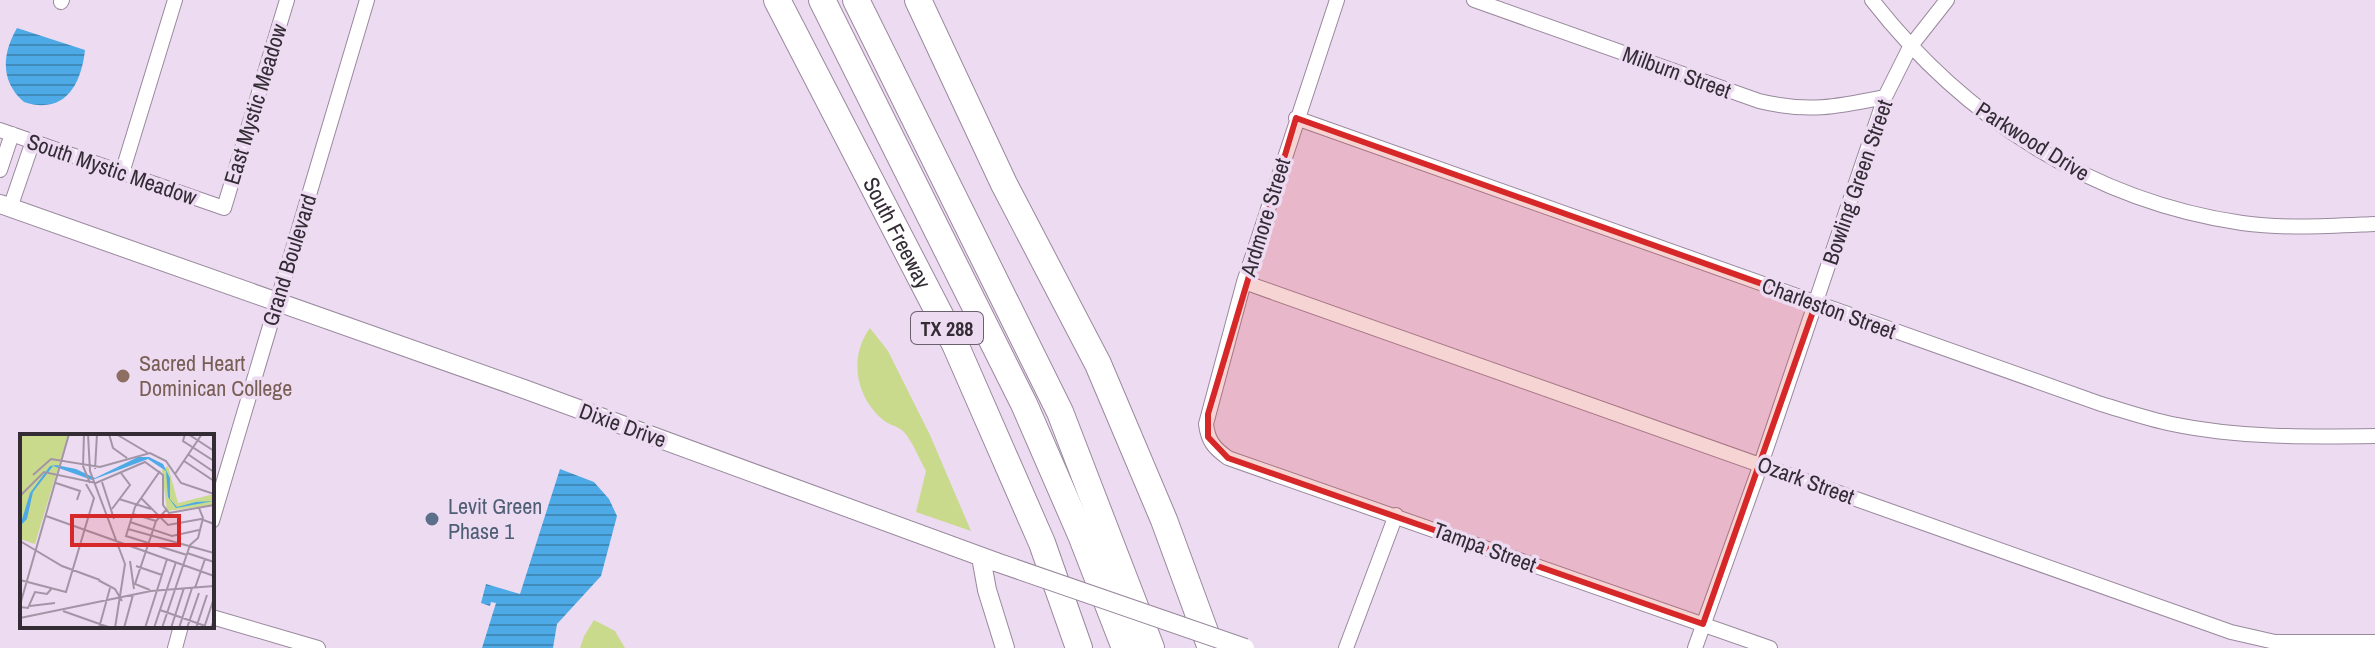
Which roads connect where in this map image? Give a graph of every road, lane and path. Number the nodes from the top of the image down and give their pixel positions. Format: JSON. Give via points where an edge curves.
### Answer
{"nodes":[{"id":1,"x":175,"y":0,"type":"edge"},
{"id":2,"x":287,"y":0,"type":"edge"},
{"id":3,"x":367,"y":0,"type":"edge"},
{"id":4,"x":777,"y":0,"type":"edge"},
{"id":5,"x":822,"y":0,"type":"edge"},
{"id":6,"x":856,"y":0,"type":"edge"},
{"id":7,"x":920,"y":0,"type":"edge"},
{"id":8,"x":1337,"y":0,"type":"edge"},
{"id":9,"x":1474,"y":0,"type":"edge"},
{"id":10,"x":1872,"y":0,"type":"edge"},
{"id":11,"x":1947,"y":0,"type":"edge"},
{"id":12,"x":1910,"y":47,"type":"junction"},
{"id":13,"x":1885,"y":97,"type":"junction"},
{"id":14,"x":1296,"y":118,"type":"junction"},
{"id":15,"x":6,"y":132,"type":"edge"},
{"id":16,"x":33,"y":141,"type":"junction"},
{"id":17,"x":0,"y":170,"type":"edge"},
{"id":18,"x":122,"y":173,"type":"junction"},
{"id":19,"x":5,"y":206,"type":"edge"},
{"id":20,"x":224,"y":208,"type":"joint"},
{"id":21,"x":2375,"y":224,"type":"edge"},
{"id":22,"x":1244,"y":282,"type":"junction"},
{"id":23,"x":275,"y":302,"type":"junction"},
{"id":24,"x":1816,"y":303,"type":"junction"},
{"id":25,"x":2375,"y":436,"type":"edge"},
{"id":26,"x":1208,"y":437,"type":"joint"},
{"id":27,"x":1761,"y":464,"type":"junction"},
{"id":28,"x":214,"y":514,"type":"edge"},
{"id":29,"x":1396,"y":515,"type":"junction"},
{"id":30,"x":989,"y":560,"type":"junction"},
{"id":31,"x":214,"y":618,"type":"edge"},
{"id":32,"x":1703,"y":624,"type":"junction"},
{"id":33,"x":180,"y":628,"type":"edge"},
{"id":34,"x":2375,"y":642,"type":"edge"},
{"id":35,"x":175,"y":648,"type":"edge"},
{"id":36,"x":318,"y":648,"type":"edge"},
{"id":37,"x":1005,"y":648,"type":"edge"},
{"id":38,"x":1079,"y":648,"type":"edge"},
{"id":39,"x":1125,"y":648,"type":"edge"},
{"id":40,"x":1151,"y":648,"type":"edge"},
{"id":41,"x":1211,"y":648,"type":"edge"},
{"id":42,"x":1245,"y":648,"type":"edge"},
{"id":43,"x":1346,"y":648,"type":"edge"},
{"id":44,"x":1695,"y":648,"type":"edge"},
{"id":45,"x":1770,"y":648,"type":"edge"}],
"edges":[{"from":1,"to":18,"type":"street"},
{"from":2,"to":20,"type":"street","name":"East Mystic Meadow"},
{"from":3,"to":23,"type":"street","name":"Grand Boulevard"},
{"from":4,"to":38,"type":"highway","name":"South Freeway","number":"TX 288","via":[[955,344],[1042,543]]},
{"from":5,"to":39,"type":"highway","via":[[1024,404]]},
{"from":6,"to":40,"type":"highway","via":[[1060,412]]},
{"from":7,"to":41,"type":"highway","via":[[1004,184],[1098,364]]},
{"from":8,"to":14,"type":"street","name":"Ardmore Street"},
{"from":9,"to":13,"type":"street","name":"Milburn Street","via":[[1759,101],[1819,109]]},
{"from":10,"to":12,"type":"street","name":"Parkwood Drive"},
{"from":11,"to":12,"type":"street","name":"Bowling Green Street"},
{"from":12,"to":13,"type":"street","name":"Bowling Green Street"},
{"from":12,"to":21,"type":"street","name":"Parkwood Drive","via":[[2008,131],[2059,163],[2132,196],[2243,223]]},
{"from":13,"to":24,"type":"street","name":"Bowling Green Street"},
{"from":14,"to":22,"type":"street","name":"Ardmore Street"},
{"from":14,"to":24,"type":"street","name":"Charleston Street"},
{"from":15,"to":16,"type":"street","name":"South Mystic Meadow"},
{"from":15,"to":17,"type":"street"},
{"from":16,"to":18,"type":"street","name":"South Mystic Meadow"},
{"from":16,"to":19,"type":"street"},
{"from":18,"to":20,"type":"street","name":"South Mystic Meadow"},
{"from":19,"to":23,"type":"street","name":"Dixie Drive"},
{"from":22,"to":26,"type":"street","name":"Ardmore Street","via":[[1208,414]]},
{"from":22,"to":27,"type":"street","name":"Ozark Street"},
{"from":23,"to":28,"type":"street","name":"Grand Boulevard"},
{"from":23,"to":30,"type":"street","name":"Dixie Drive"},
{"from":24,"to":25,"type":"street","name":"Charleston Street","via":[[2172,424],[2232,433]]},
{"from":24,"to":27,"type":"street","name":"Bowling Green Street"},
{"from":26,"to":29,"type":"street","name":"Tampa Street","via":[[1228,458]]},
{"from":27,"to":32,"type":"street","name":"Bowling Green Street"},
{"from":27,"to":34,"type":"street","name":"Ozark Street","via":[[2231,632],[2275,642]]},
{"from":29,"to":32,"type":"street","name":"Tampa Street"},
{"from":29,"to":43,"type":"street"},
{"from":30,"to":37,"type":"street","via":[[987,590]]},
{"from":30,"to":42,"type":"street","name":"Dixie Drive","bridge":true},
{"from":31,"to":36,"type":"street"},
{"from":32,"to":44,"type":"street","name":"Bowling Green Street"},
{"from":32,"to":45,"type":"street","name":"Tampa Street"},
{"from":33,"to":35,"type":"street"}]}
